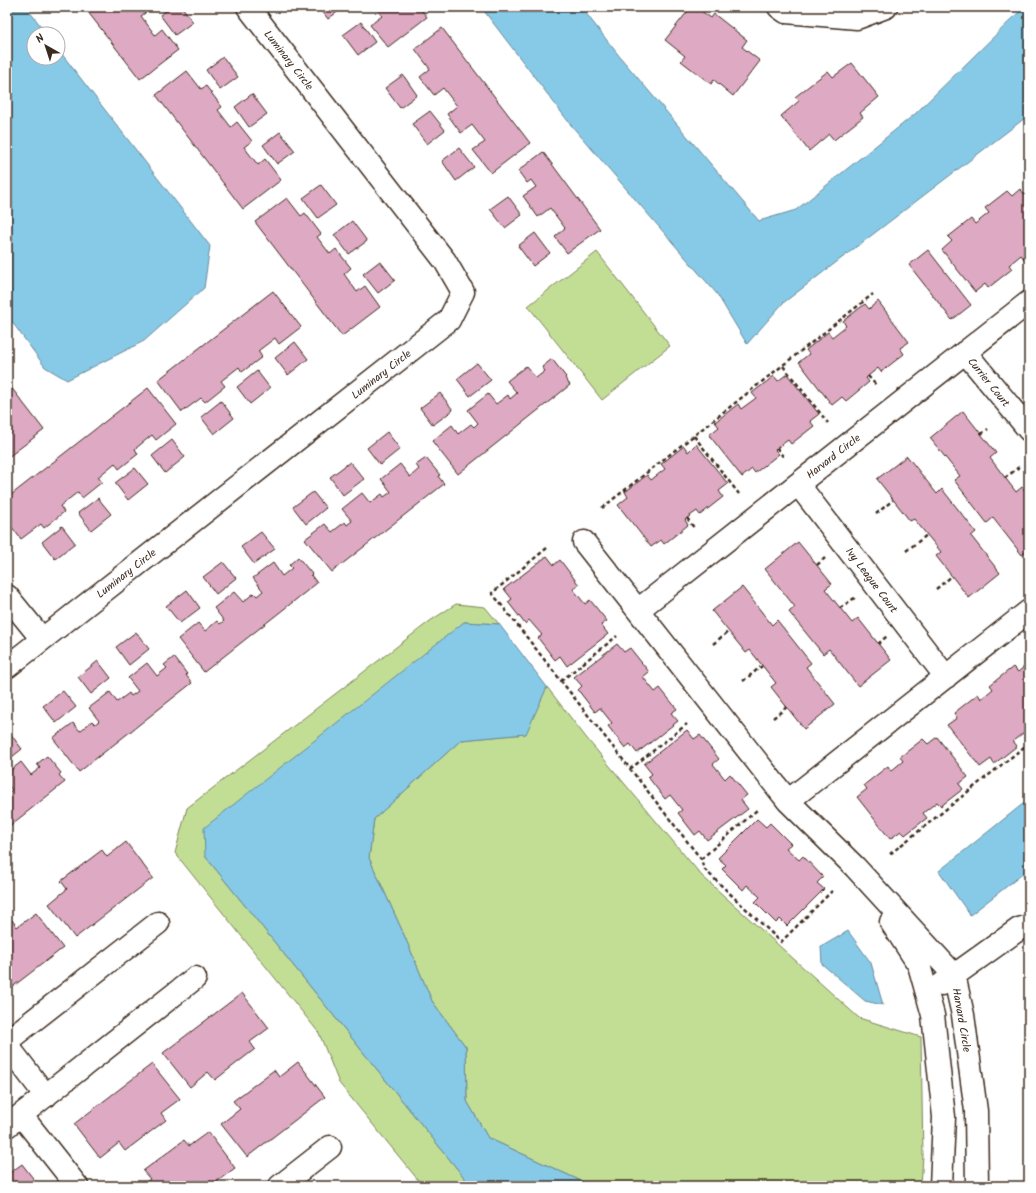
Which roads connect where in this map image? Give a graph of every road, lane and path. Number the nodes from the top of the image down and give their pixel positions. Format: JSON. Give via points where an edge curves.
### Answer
{"nodes":[{"id":1,"x":248,"y":7,"type":"edge"},
{"id":2,"x":780,"y":7,"type":"edge"},
{"id":3,"x":886,"y":7,"type":"edge"},
{"id":4,"x":873,"y":294,"type":"dead end"},
{"id":5,"x":1029,"y":302,"type":"edge"},
{"id":6,"x":965,"y":352,"type":"junction"},
{"id":7,"x":783,"y":366,"type":"junction"},
{"id":8,"x":868,"y":376,"type":"dead end"},
{"id":9,"x":876,"y":385,"type":"dead end"},
{"id":10,"x":828,"y":423,"type":"dead end"},
{"id":11,"x":988,"y":429,"type":"dead end"},
{"id":12,"x":1029,"y":430,"type":"edge"},
{"id":13,"x":981,"y":434,"type":"dead end"},
{"id":14,"x":694,"y":436,"type":"junction"},
{"id":15,"x":777,"y":448,"type":"dead end"},
{"id":16,"x":784,"y":458,"type":"dead end"},
{"id":17,"x":1020,"y":468,"type":"dead end"},
{"id":18,"x":1005,"y":478,"type":"dead end"},
{"id":19,"x":798,"y":484,"type":"junction"},
{"id":20,"x":739,"y":494,"type":"dead end"},
{"id":21,"x":893,"y":500,"type":"dead end"},
{"id":22,"x":602,"y":508,"type":"dead end"},
{"id":23,"x":876,"y":514,"type":"dead end"},
{"id":24,"x":687,"y":518,"type":"dead end"},
{"id":25,"x":695,"y":529,"type":"dead end"},
{"id":26,"x":927,"y":535,"type":"dead end"},
{"id":27,"x":584,"y":542,"type":"dead end"},
{"id":28,"x":547,"y":548,"type":"dead end"},
{"id":29,"x":906,"y":552,"type":"dead end"},
{"id":30,"x":825,"y":558,"type":"dead end"},
{"id":31,"x":817,"y":565,"type":"dead end"},
{"id":32,"x":952,"y":576,"type":"dead end"},
{"id":33,"x":936,"y":589,"type":"dead end"},
{"id":34,"x":7,"y":596,"type":"edge"},
{"id":35,"x":856,"y":597,"type":"dead end"},
{"id":36,"x":840,"y":608,"type":"dead end"},
{"id":37,"x":638,"y":610,"type":"junction"},
{"id":38,"x":1029,"y":611,"type":"edge"},
{"id":39,"x":729,"y":631,"type":"dead end"},
{"id":40,"x":617,"y":636,"type":"dead end"},
{"id":41,"x":887,"y":636,"type":"dead end"},
{"id":42,"x":42,"y":640,"type":"junction"},
{"id":43,"x":713,"y":644,"type":"dead end"},
{"id":44,"x":878,"y":644,"type":"dead end"},
{"id":45,"x":762,"y":666,"type":"dead end"},
{"id":46,"x":7,"y":667,"type":"edge"},
{"id":47,"x":946,"y":677,"type":"junction"},
{"id":48,"x":561,"y":681,"type":"junction"},
{"id":49,"x":742,"y":681,"type":"dead end"},
{"id":50,"x":787,"y":707,"type":"dead end"},
{"id":51,"x":773,"y":718,"type":"dead end"},
{"id":52,"x":687,"y":724,"type":"dead end"},
{"id":53,"x":1029,"y":743,"type":"edge"},
{"id":54,"x":630,"y":769,"type":"junction"},
{"id":55,"x":788,"y":801,"type":"junction"},
{"id":56,"x":757,"y":810,"type":"dead end"},
{"id":57,"x":890,"y":854,"type":"dead end"},
{"id":58,"x":702,"y":859,"type":"junction"},
{"id":59,"x":855,"y":867,"type":"junction"},
{"id":60,"x":832,"y":891,"type":"dead end"},
{"id":61,"x":158,"y":923,"type":"dead end"},
{"id":62,"x":1029,"y":926,"type":"edge"},
{"id":63,"x":954,"y":975,"type":"junction"},
{"id":64,"x":195,"y":978,"type":"dead end"},
{"id":65,"x":927,"y":994,"type":"junction"},
{"id":66,"x":7,"y":1041,"type":"edge"},
{"id":67,"x":7,"y":1045,"type":"edge"},
{"id":68,"x":46,"y":1096,"type":"junction"},
{"id":69,"x":14,"y":1121,"type":"edge"},
{"id":70,"x":330,"y":1147,"type":"dead end"},
{"id":71,"x":77,"y":1186,"type":"edge"},
{"id":72,"x":280,"y":1186,"type":"edge"},
{"id":73,"x":941,"y":1186,"type":"edge"},
{"id":74,"x":977,"y":1186,"type":"edge"}],
"edges":[{"from":1,"to":42,"type":"street","name":"Luminary Circle","via":[[445,261],[463,292],[449,320]]},
{"from":2,"to":3,"type":"street","via":[[786,12],[857,18]]},
{"from":4,"to":7,"type":"path"},
{"from":5,"to":6,"type":"street","name":"Harvard Circle"},
{"from":6,"to":12,"type":"street","name":"Currier Court"},
{"from":6,"to":19,"type":"street","name":"Harvard Circle"},
{"from":7,"to":10,"type":"path"},
{"from":7,"to":14,"type":"path"},
{"from":8,"to":9,"type":"path"},
{"from":11,"to":13,"type":"path"},
{"from":14,"to":20,"type":"path"},
{"from":14,"to":22,"type":"path"},
{"from":15,"to":16,"type":"path"},
{"from":17,"to":18,"type":"path"},
{"from":19,"to":37,"type":"street","name":"Harvard Circle"},
{"from":19,"to":47,"type":"street","name":"Ivy League Court"},
{"from":21,"to":23,"type":"path"},
{"from":24,"to":25,"type":"path"},
{"from":26,"to":29,"type":"path"},
{"from":27,"to":37,"type":"street","name":"Harvard Circle"},
{"from":28,"to":48,"type":"path","via":[[492,593]]},
{"from":30,"to":31,"type":"path"},
{"from":32,"to":33,"type":"path"},
{"from":34,"to":42,"type":"street"},
{"from":35,"to":36,"type":"path"},
{"from":37,"to":55,"type":"street","name":"Harvard Circle"},
{"from":38,"to":47,"type":"street"},
{"from":39,"to":43,"type":"path"},
{"from":40,"to":48,"type":"path"},
{"from":41,"to":44,"type":"path"},
{"from":42,"to":46,"type":"street","name":"Luminary Circle"},
{"from":45,"to":49,"type":"path"},
{"from":47,"to":55,"type":"street"},
{"from":48,"to":54,"type":"path"},
{"from":50,"to":51,"type":"path"},
{"from":52,"to":54,"type":"path"},
{"from":53,"to":57,"type":"path"},
{"from":54,"to":58,"type":"path"},
{"from":55,"to":59,"type":"street","name":"Harvard Circle"},
{"from":56,"to":58,"type":"path"},
{"from":58,"to":60,"type":"path","via":[[704,869],[781,942]]},
{"from":59,"to":63,"type":"street","name":"Harvard Circle"},
{"from":59,"to":65,"type":"street","name":"Harvard Circle","via":[[919,965]]},
{"from":61,"to":66,"type":"street"},
{"from":62,"to":63,"type":"street","via":[[1019,929]]},
{"from":63,"to":65,"type":"street"},
{"from":63,"to":74,"type":"street","name":"Harvard Circle","via":[[964,1014],[976,1111]]},
{"from":64,"to":68,"type":"street"},
{"from":65,"to":73,"type":"street","name":"Harvard Circle","via":[[933,1015],[944,1118]]},
{"from":67,"to":68,"type":"street"},
{"from":68,"to":69,"type":"street"},
{"from":69,"to":71,"type":"street"},
{"from":70,"to":72,"type":"street"}]}
